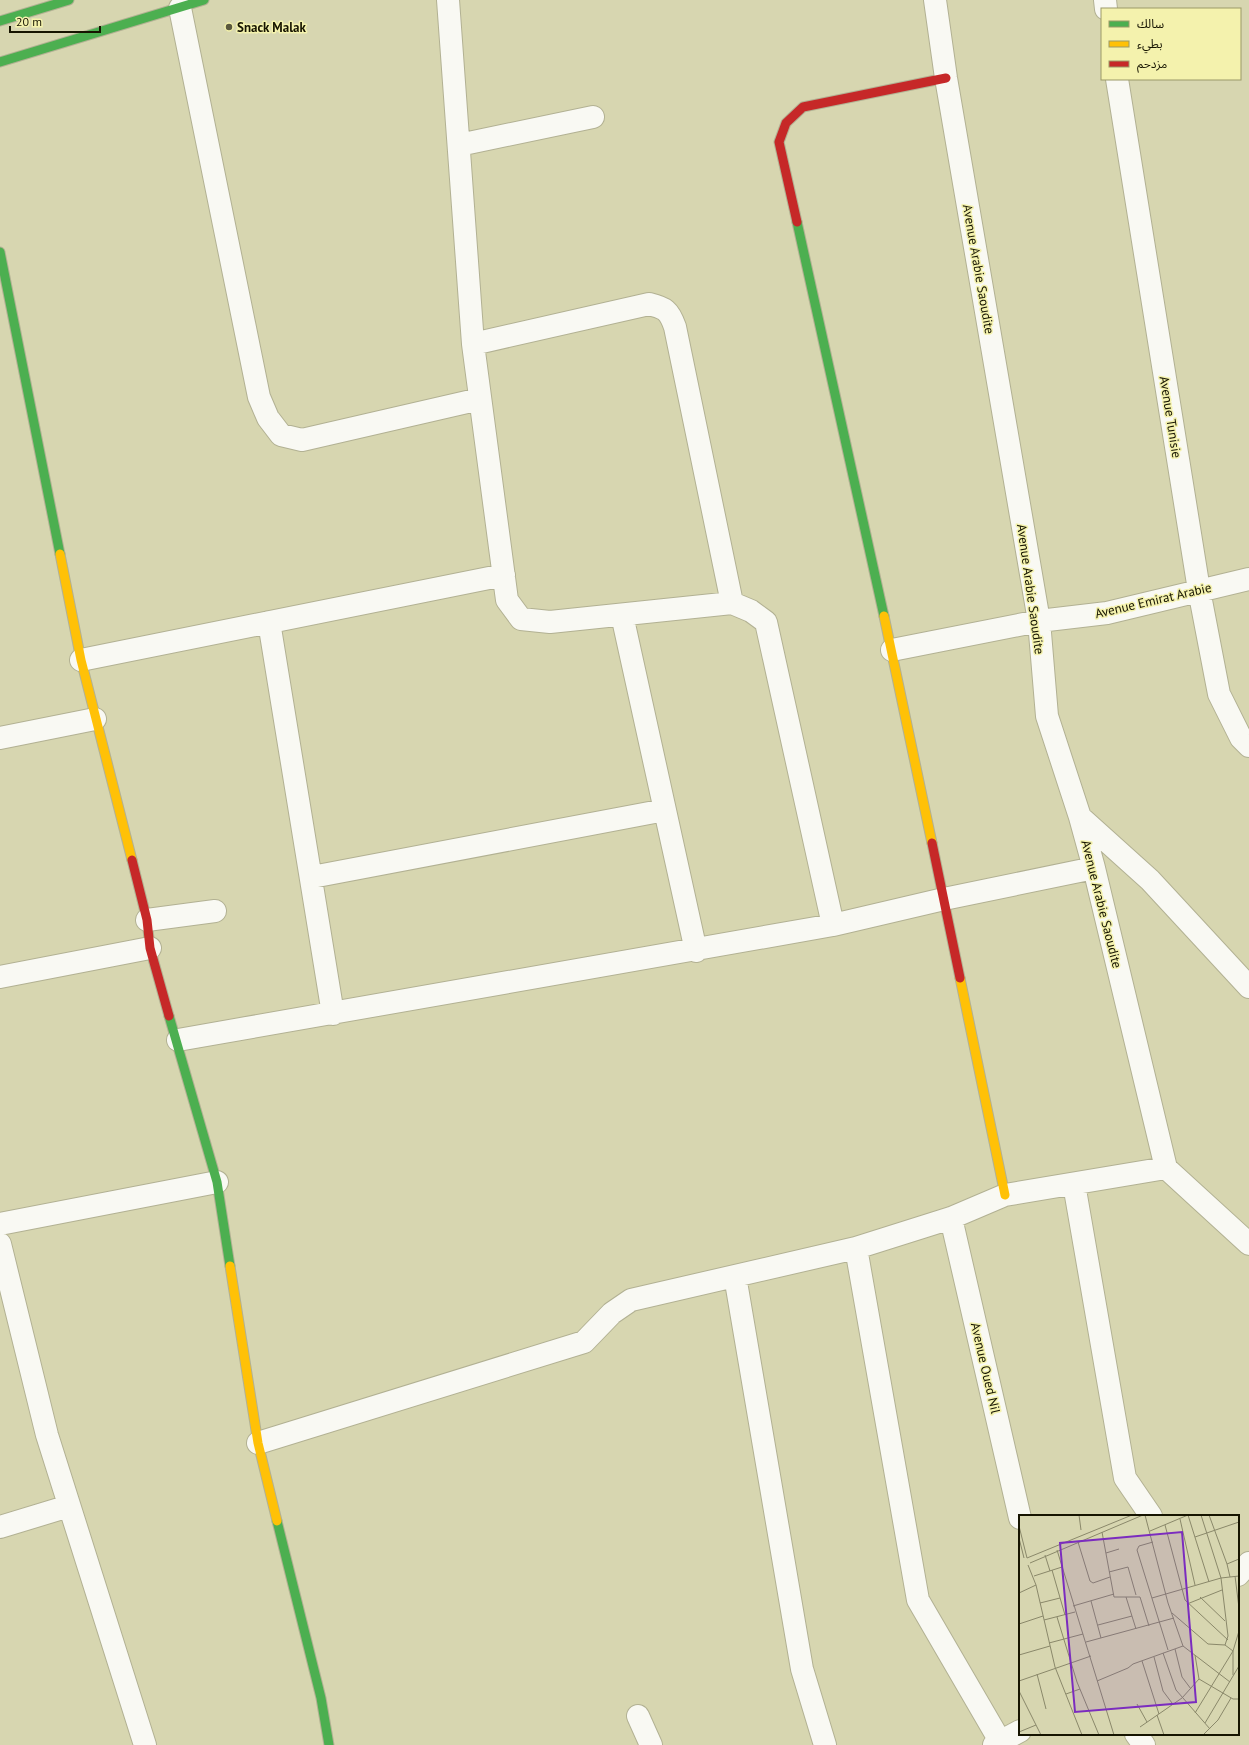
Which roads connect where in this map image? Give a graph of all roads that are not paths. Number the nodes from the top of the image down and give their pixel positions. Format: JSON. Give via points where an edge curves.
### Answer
{"nodes":[{"id":1,"x":69,"y":0,"type":"edge"},
{"id":2,"x":204,"y":0,"type":"edge"},
{"id":3,"x":448,"y":0,"type":"edge"},
{"id":4,"x":935,"y":0,"type":"edge"},
{"id":5,"x":180,"y":8,"type":"junction"},
{"id":6,"x":0,"y":21,"type":"edge"},
{"id":7,"x":0,"y":62,"type":"edge"},
{"id":8,"x":946,"y":78,"type":"junction"},
{"id":9,"x":1117,"y":80,"type":"edge"},
{"id":10,"x":593,"y":117,"type":"dead end"},
{"id":11,"x":459,"y":145,"type":"junction"},
{"id":12,"x":0,"y":252,"type":"edge"},
{"id":13,"x":473,"y":344,"type":"junction"},
{"id":14,"x":480,"y":399,"type":"junction"},
{"id":15,"x":504,"y":575,"type":"junction"},
{"id":16,"x":1249,"y":579,"type":"edge"},
{"id":17,"x":1199,"y":590,"type":"junction"},
{"id":18,"x":732,"y":603,"type":"junction"},
{"id":19,"x":622,"y":615,"type":"junction"},
{"id":20,"x":1039,"y":621,"type":"junction"},
{"id":21,"x":269,"y":622,"type":"junction"},
{"id":22,"x":892,"y":650,"type":"junction"},
{"id":23,"x":81,"y":660,"type":"junction"},
{"id":24,"x":95,"y":719,"type":"junction"},
{"id":25,"x":0,"y":738,"type":"edge"},
{"id":26,"x":1246,"y":740,"type":"edge"},
{"id":27,"x":665,"y":810,"type":"junction"},
{"id":28,"x":1080,"y":817,"type":"junction"},
{"id":29,"x":1094,"y":868,"type":"junction"},
{"id":30,"x":312,"y":877,"type":"junction"},
{"id":31,"x":944,"y":899,"type":"junction"},
{"id":32,"x":215,"y":911,"type":"dead end"},
{"id":33,"x":147,"y":920,"type":"junction"},
{"id":34,"x":833,"y":925,"type":"junction"},
{"id":35,"x":150,"y":948,"type":"junction"},
{"id":36,"x":696,"y":951,"type":"junction"},
{"id":37,"x":0,"y":977,"type":"edge"},
{"id":38,"x":1249,"y":987,"type":"edge"},
{"id":39,"x":333,"y":1014,"type":"junction"},
{"id":40,"x":178,"y":1040,"type":"junction"},
{"id":41,"x":1166,"y":1168,"type":"junction"},
{"id":42,"x":217,"y":1182,"type":"junction"},
{"id":43,"x":1074,"y":1184,"type":"junction"},
{"id":44,"x":1005,"y":1194,"type":"junction"},
{"id":45,"x":951,"y":1218,"type":"junction"},
{"id":46,"x":0,"y":1224,"type":"edge"},
{"id":47,"x":0,"y":1244,"type":"edge"},
{"id":48,"x":1249,"y":1244,"type":"edge"},
{"id":49,"x":856,"y":1248,"type":"junction"},
{"id":50,"x":735,"y":1276,"type":"junction"},
{"id":51,"x":258,"y":1443,"type":"junction"},
{"id":52,"x":69,"y":1506,"type":"junction"},
{"id":53,"x":1019,"y":1515,"type":"edge"},
{"id":54,"x":1150,"y":1515,"type":"edge"},
{"id":55,"x":0,"y":1527,"type":"edge"},
{"id":56,"x":1249,"y":1564,"type":"edge"},
{"id":57,"x":1239,"y":1574,"type":"edge"},
{"id":58,"x":638,"y":1716,"type":"dead end"},
{"id":59,"x":1019,"y":1732,"type":"edge"},
{"id":60,"x":1137,"y":1735,"type":"edge"},
{"id":61,"x":997,"y":1743,"type":"edge"},
{"id":62,"x":145,"y":1745,"type":"edge"},
{"id":63,"x":329,"y":1745,"type":"edge"},
{"id":64,"x":651,"y":1745,"type":"edge"},
{"id":65,"x":825,"y":1745,"type":"edge"},
{"id":66,"x":1144,"y":1745,"type":"edge"}],
"edges":[{"from":1,"to":6,"type":"street"},
{"from":2,"to":5,"type":"street"},
{"from":3,"to":11,"type":"street"},
{"from":4,"to":8,"type":"street","name":"Avenue Arabie Saoudite"},
{"from":5,"to":7,"type":"street"},
{"from":5,"to":14,"type":"street","via":[[259,397],[268,418],[281,435],[302,440]]},
{"from":8,"to":20,"type":"street","name":"Avenue Arabie Saoudite"},
{"from":8,"to":22,"type":"street","via":[[803,107],[786,123],[779,142]]},
{"from":9,"to":17,"type":"street","name":"Avenue Tunisie"},
{"from":10,"to":11,"type":"street"},
{"from":11,"to":13,"type":"street"},
{"from":12,"to":23,"type":"street"},
{"from":13,"to":14,"type":"street"},
{"from":13,"to":18,"type":"street","via":[[648,304],[660,307],[671,314]]},
{"from":14,"to":15,"type":"street"},
{"from":15,"to":19,"type":"street","via":[[507,600],[521,619],[550,622]]},
{"from":15,"to":21,"type":"street"},
{"from":16,"to":17,"type":"street","name":"Avenue Emirat Arabie"},
{"from":17,"to":20,"type":"street","name":"Avenue Emirat Arabie","via":[[1107,613]]},
{"from":17,"to":26,"type":"street","name":"Avenue Tunisie","via":[[1219,694]]},
{"from":18,"to":19,"type":"street"},
{"from":18,"to":34,"type":"street","via":[[751,611],[766,622]]},
{"from":19,"to":27,"type":"street"},
{"from":20,"to":22,"type":"street","name":"Avenue Emirat Arabie"},
{"from":20,"to":28,"type":"street","name":"Avenue Arabie Saoudite","via":[[1047,716]]},
{"from":21,"to":23,"type":"street"},
{"from":21,"to":30,"type":"street"},
{"from":22,"to":31,"type":"street"},
{"from":23,"to":24,"type":"street"},
{"from":24,"to":25,"type":"street"},
{"from":24,"to":33,"type":"street"},
{"from":27,"to":30,"type":"street"},
{"from":27,"to":36,"type":"street"},
{"from":28,"to":29,"type":"street","name":"Avenue Arabie Saoudite"},
{"from":28,"to":38,"type":"street","via":[[1150,880]]},
{"from":29,"to":31,"type":"street"},
{"from":29,"to":41,"type":"street","name":"Avenue Arabie Saoudite"},
{"from":30,"to":39,"type":"street"},
{"from":31,"to":34,"type":"street"},
{"from":31,"to":44,"type":"street"},
{"from":32,"to":33,"type":"street"},
{"from":33,"to":35,"type":"street"},
{"from":34,"to":36,"type":"street"},
{"from":35,"to":37,"type":"street"},
{"from":35,"to":40,"type":"street"},
{"from":36,"to":39,"type":"street"},
{"from":39,"to":40,"type":"street"},
{"from":40,"to":42,"type":"street"},
{"from":41,"to":43,"type":"street"},
{"from":41,"to":48,"type":"street"},
{"from":42,"to":46,"type":"street"},
{"from":42,"to":51,"type":"street"},
{"from":43,"to":44,"type":"street"},
{"from":43,"to":54,"type":"street","via":[[1125,1478]]},
{"from":44,"to":45,"type":"street"},
{"from":45,"to":49,"type":"street"},
{"from":45,"to":53,"type":"street","name":"Avenue Oued Nil"},
{"from":47,"to":52,"type":"street","via":[[47,1435]]},
{"from":49,"to":50,"type":"street"},
{"from":49,"to":61,"type":"street","via":[[918,1600]]},
{"from":50,"to":51,"type":"street","via":[[631,1300],[612,1313],[584,1342]]},
{"from":50,"to":65,"type":"street","via":[[802,1669]]},
{"from":51,"to":63,"type":"street","via":[[321,1698]]},
{"from":52,"to":55,"type":"street"},
{"from":52,"to":62,"type":"street"},
{"from":56,"to":57,"type":"street"},
{"from":58,"to":64,"type":"street"},
{"from":59,"to":61,"type":"street"},
{"from":60,"to":66,"type":"street"}]}
